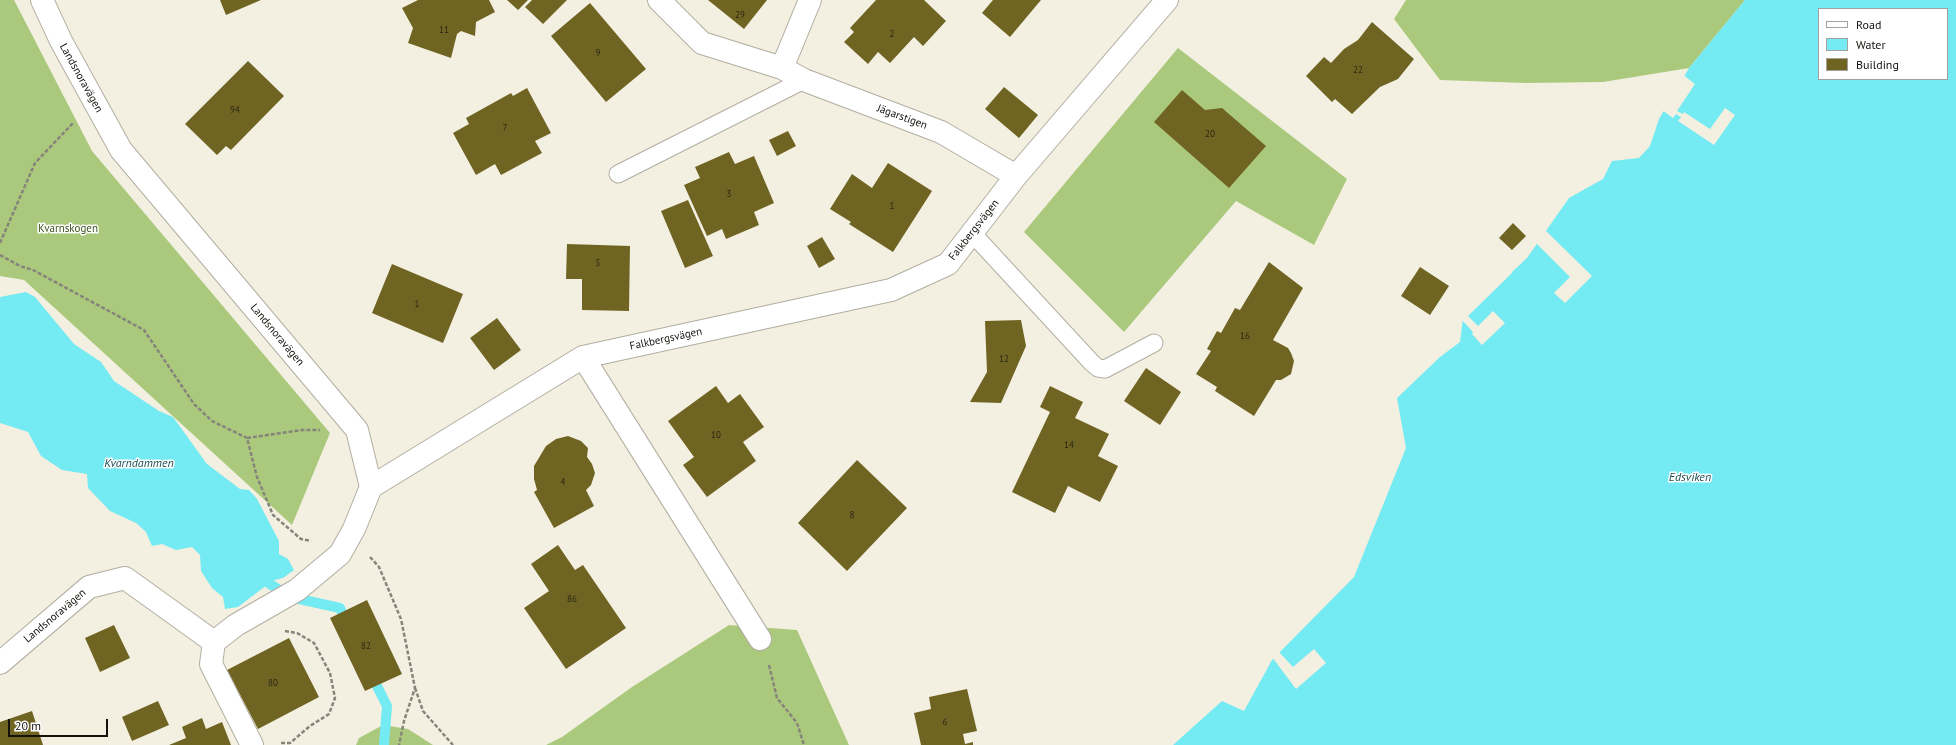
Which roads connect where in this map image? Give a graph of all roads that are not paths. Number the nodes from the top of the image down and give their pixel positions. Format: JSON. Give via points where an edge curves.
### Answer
{"nodes":[{"id":1,"x":42,"y":0,"type":"edge"},
{"id":2,"x":659,"y":0,"type":"edge"},
{"id":3,"x":810,"y":0,"type":"edge"},
{"id":4,"x":1167,"y":0,"type":"edge"},
{"id":5,"x":782,"y":68,"type":"junction"},
{"id":6,"x":804,"y":80,"type":"junction"},
{"id":7,"x":618,"y":174,"type":"dead end"},
{"id":8,"x":1016,"y":176,"type":"junction"},
{"id":9,"x":972,"y":233,"type":"junction"},
{"id":10,"x":1154,"y":344,"type":"dead end"},
{"id":11,"x":583,"y":357,"type":"junction"},
{"id":12,"x":371,"y":487,"type":"junction"},
{"id":13,"x":760,"y":639,"type":"dead end"},
{"id":14,"x":214,"y":642,"type":"junction"},
{"id":15,"x":0,"y":663,"type":"edge"},
{"id":16,"x":252,"y":745,"type":"edge"}],
"edges":[{"from":1,"to":12,"type":"street","name":"Landsnoravägen","via":[[61,41],[122,150],[357,430]]},
{"from":2,"to":5,"type":"street","name":"Jägarstigen","via":[[702,42]]},
{"from":3,"to":5,"type":"street"},
{"from":4,"to":8,"type":"street","name":"Falkbergsvägen"},
{"from":5,"to":6,"type":"street","name":"Jägarstigen"},
{"from":6,"to":7,"type":"lane"},
{"from":6,"to":8,"type":"street","name":"Jägarstigen","via":[[941,132]]},
{"from":8,"to":9,"type":"street","name":"Falkbergsvägen"},
{"from":9,"to":10,"type":"lane","via":[[1098,368],[1105,369]]},
{"from":9,"to":11,"type":"street","name":"Falkbergsvägen","via":[[948,264],[891,290]]},
{"from":11,"to":12,"type":"street","name":"Falkbergsvägen"},
{"from":11,"to":13,"type":"street"},
{"from":12,"to":14,"type":"street","via":[[340,554],[297,590]]},
{"from":14,"to":15,"type":"street","name":"Landsnoravägen","via":[[125,578],[89,587]]},
{"from":14,"to":16,"type":"street","via":[[211,664]]}]}
